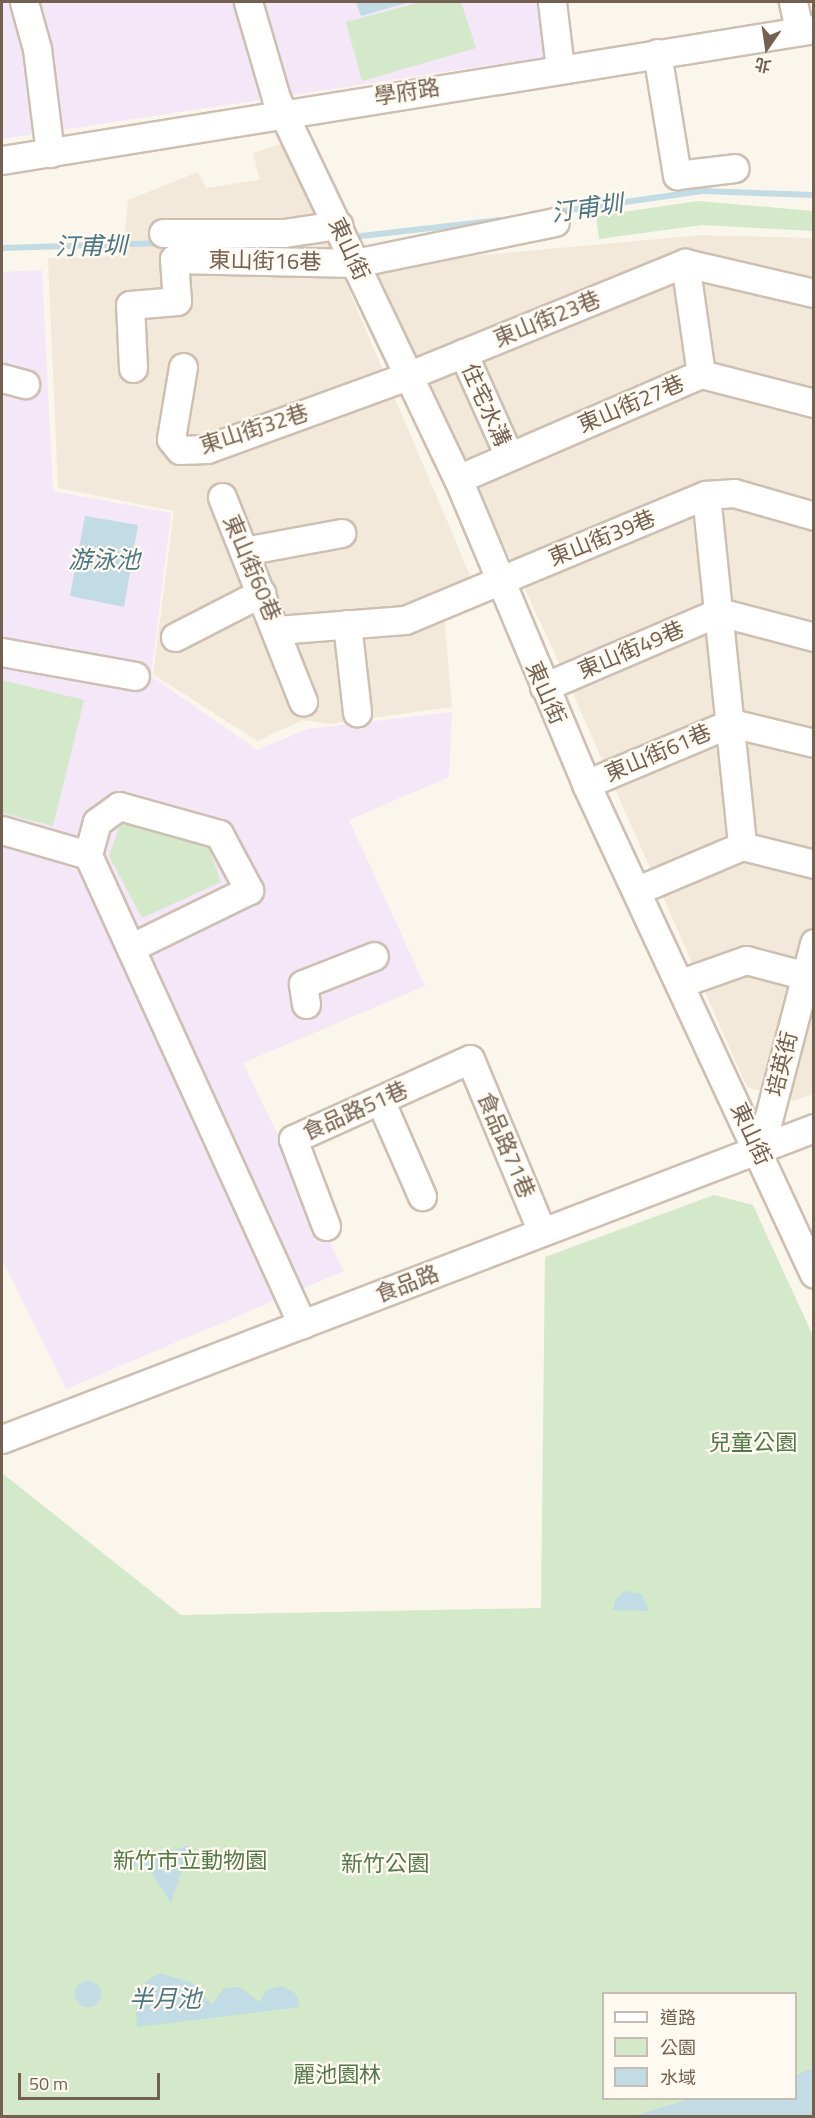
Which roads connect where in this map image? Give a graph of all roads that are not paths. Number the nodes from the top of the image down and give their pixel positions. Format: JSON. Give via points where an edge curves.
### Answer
{"nodes":[{"id":1,"x":24,"y":2,"type":"edge"},
{"id":2,"x":248,"y":2,"type":"edge"},
{"id":3,"x":552,"y":2,"type":"edge"},
{"id":4,"x":793,"y":2,"type":"edge"},
{"id":5,"x":806,"y":30,"type":"edge"},
{"id":6,"x":657,"y":53,"type":"junction"},
{"id":7,"x":560,"y":68,"type":"junction"},
{"id":8,"x":284,"y":111,"type":"junction"},
{"id":9,"x":50,"y":153,"type":"junction"},
{"id":10,"x":2,"y":160,"type":"edge"},
{"id":11,"x":735,"y":168,"type":"dead end"},
{"id":12,"x":555,"y":222,"type":"dead end"},
{"id":13,"x":338,"y":225,"type":"junction"},
{"id":14,"x":163,"y":233,"type":"dead end"},
{"id":15,"x":355,"y":263,"type":"junction"},
{"id":16,"x":685,"y":263,"type":"junction"},
{"id":17,"x":813,"y":293,"type":"edge"},
{"id":18,"x":464,"y":353,"type":"junction"},
{"id":19,"x":183,"y":367,"type":"dead end"},
{"id":20,"x":133,"y":368,"type":"dead end"},
{"id":21,"x":701,"y":374,"type":"junction"},
{"id":22,"x":410,"y":375,"type":"junction"},
{"id":23,"x":813,"y":403,"type":"edge"},
{"id":24,"x":509,"y":456,"type":"junction"},
{"id":25,"x":458,"y":479,"type":"junction"},
{"id":26,"x":706,"y":495,"type":"junction"},
{"id":27,"x":222,"y":497,"type":"dead end"},
{"id":28,"x":813,"y":516,"type":"edge"},
{"id":29,"x":341,"y":533,"type":"dead end"},
{"id":30,"x":244,"y":551,"type":"junction"},
{"id":31,"x":497,"y":580,"type":"junction"},
{"id":32,"x":261,"y":593,"type":"junction"},
{"id":33,"x":719,"y":612,"type":"junction"},
{"id":34,"x":347,"y":624,"type":"junction"},
{"id":35,"x":277,"y":630,"type":"junction"},
{"id":36,"x":175,"y":637,"type":"dead end"},
{"id":37,"x":813,"y":637,"type":"edge"},
{"id":38,"x":2,"y":652,"type":"edge"},
{"id":39,"x":135,"y":676,"type":"dead end"},
{"id":40,"x":544,"y":687,"type":"junction"},
{"id":41,"x":303,"y":702,"type":"dead end"},
{"id":42,"x":357,"y":712,"type":"dead end"},
{"id":43,"x":731,"y":723,"type":"junction"},
{"id":44,"x":813,"y":743,"type":"edge"},
{"id":45,"x":586,"y":784,"type":"junction"},
{"id":46,"x":2,"y":830,"type":"edge"},
{"id":47,"x":742,"y":846,"type":"junction"},
{"id":48,"x":88,"y":855,"type":"junction"},
{"id":49,"x":813,"y":864,"type":"edge"},
{"id":50,"x":638,"y":890,"type":"junction"},
{"id":51,"x":813,"y":943,"type":"edge"},
{"id":52,"x":130,"y":948,"type":"junction"},
{"id":53,"x":374,"y":956,"type":"dead end"},
{"id":54,"x":809,"y":977,"type":"edge"},
{"id":55,"x":681,"y":983,"type":"junction"},
{"id":56,"x":306,"y":1004,"type":"dead end"},
{"id":57,"x":470,"y":1059,"type":"joint"},
{"id":58,"x":380,"y":1100,"type":"junction"},
{"id":59,"x":813,"y":1128,"type":"edge"},
{"id":60,"x":760,"y":1151,"type":"junction"},
{"id":61,"x":422,"y":1196,"type":"dead end"},
{"id":62,"x":326,"y":1226,"type":"dead end"},
{"id":63,"x":542,"y":1232,"type":"junction"},
{"id":64,"x":813,"y":1274,"type":"edge"},
{"id":65,"x":302,"y":1324,"type":"junction"},
{"id":66,"x":2,"y":1439,"type":"edge"}],
"edges":[{"from":1,"to":9,"type":"street","via":[[37,49]]},
{"from":2,"to":8,"type":"street","name":"東山街","via":[[266,74]]},
{"from":3,"to":7,"type":"street"},
{"from":4,"to":5,"type":"street"},
{"from":5,"to":6,"type":"street","name":"學府路"},
{"from":6,"to":7,"type":"street","name":"學府路"},
{"from":6,"to":11,"type":"street","via":[[676,175]]},
{"from":7,"to":8,"type":"street","name":"學府路"},
{"from":8,"to":9,"type":"street","name":"學府路"},
{"from":8,"to":13,"type":"street","name":"東山街"},
{"from":9,"to":10,"type":"street","name":"學府路"},
{"from":12,"to":15,"type":"street","name":"東山街16巷"},
{"from":13,"to":14,"type":"street","via":[[284,232]]},
{"from":13,"to":15,"type":"street","name":"東山街"},
{"from":15,"to":20,"type":"street","name":"東山街16巷","via":[[174,259],[177,301],[130,305]]},
{"from":15,"to":22,"type":"street","name":"東山街"},
{"from":16,"to":17,"type":"street"},
{"from":16,"to":18,"type":"street","name":"東山街23巷"},
{"from":16,"to":21,"type":"street","name":"東山街27巷"},
{"from":18,"to":22,"type":"street","name":"東山街23巷"},
{"from":18,"to":24,"type":"street","name":"住宅水溝"},
{"from":19,"to":22,"type":"street","name":"東山街32巷","via":[[171,439],[180,450],[207,449]]},
{"from":21,"to":23,"type":"street"},
{"from":21,"to":24,"type":"street","name":"東山街27巷"},
{"from":22,"to":25,"type":"street","name":"東山街"},
{"from":24,"to":25,"type":"street","name":"東山街27巷"},
{"from":25,"to":31,"type":"street","name":"東山街"},
{"from":26,"to":28,"type":"street","name":"東山街39巷","via":[[734,493]]},
{"from":26,"to":31,"type":"street","name":"東山街39巷"},
{"from":26,"to":33,"type":"street"},
{"from":27,"to":30,"type":"street","name":"東山街60巷"},
{"from":29,"to":30,"type":"street"},
{"from":30,"to":32,"type":"street","name":"東山街60巷"},
{"from":31,"to":34,"type":"street","name":"東山街60巷","via":[[405,620]]},
{"from":31,"to":40,"type":"street","name":"東山街"},
{"from":32,"to":35,"type":"street","name":"東山街60巷"},
{"from":32,"to":36,"type":"street"},
{"from":33,"to":37,"type":"street"},
{"from":33,"to":40,"type":"street","name":"東山街49巷"},
{"from":33,"to":43,"type":"street"},
{"from":34,"to":35,"type":"street","name":"東山街60巷"},
{"from":34,"to":42,"type":"street"},
{"from":35,"to":41,"type":"street"},
{"from":38,"to":39,"type":"street"},
{"from":40,"to":45,"type":"street","name":"東山街"},
{"from":43,"to":44,"type":"street"},
{"from":43,"to":45,"type":"street","name":"東山街61巷"},
{"from":43,"to":47,"type":"street"},
{"from":45,"to":50,"type":"street","name":"東山街"},
{"from":46,"to":48,"type":"street"},
{"from":47,"to":49,"type":"street"},
{"from":47,"to":50,"type":"street"},
{"from":48,"to":52,"type":"street"},
{"from":48,"to":52,"type":"street","via":[[97,822],[119,806],[219,834],[249,890]]},
{"from":50,"to":55,"type":"street","name":"東山街"},
{"from":51,"to":54,"type":"street","name":"培英街"},
{"from":52,"to":65,"type":"street"},
{"from":53,"to":56,"type":"street","via":[[303,984]]},
{"from":54,"to":55,"type":"street","via":[[746,960]]},
{"from":54,"to":60,"type":"street","name":"培英街"},
{"from":55,"to":60,"type":"street","name":"東山街"},
{"from":57,"to":58,"type":"street","name":"食品路51巷"},
{"from":57,"to":63,"type":"street","name":"食品路71巷"},
{"from":58,"to":61,"type":"street"},
{"from":58,"to":62,"type":"street","name":"食品路51巷","via":[[293,1139]]},
{"from":59,"to":60,"type":"street","name":"食品路"},
{"from":60,"to":63,"type":"street","name":"食品路"},
{"from":60,"to":64,"type":"street","name":"東山街"},
{"from":63,"to":65,"type":"street","name":"食品路"},
{"from":65,"to":66,"type":"street","name":"食品路"}]}
